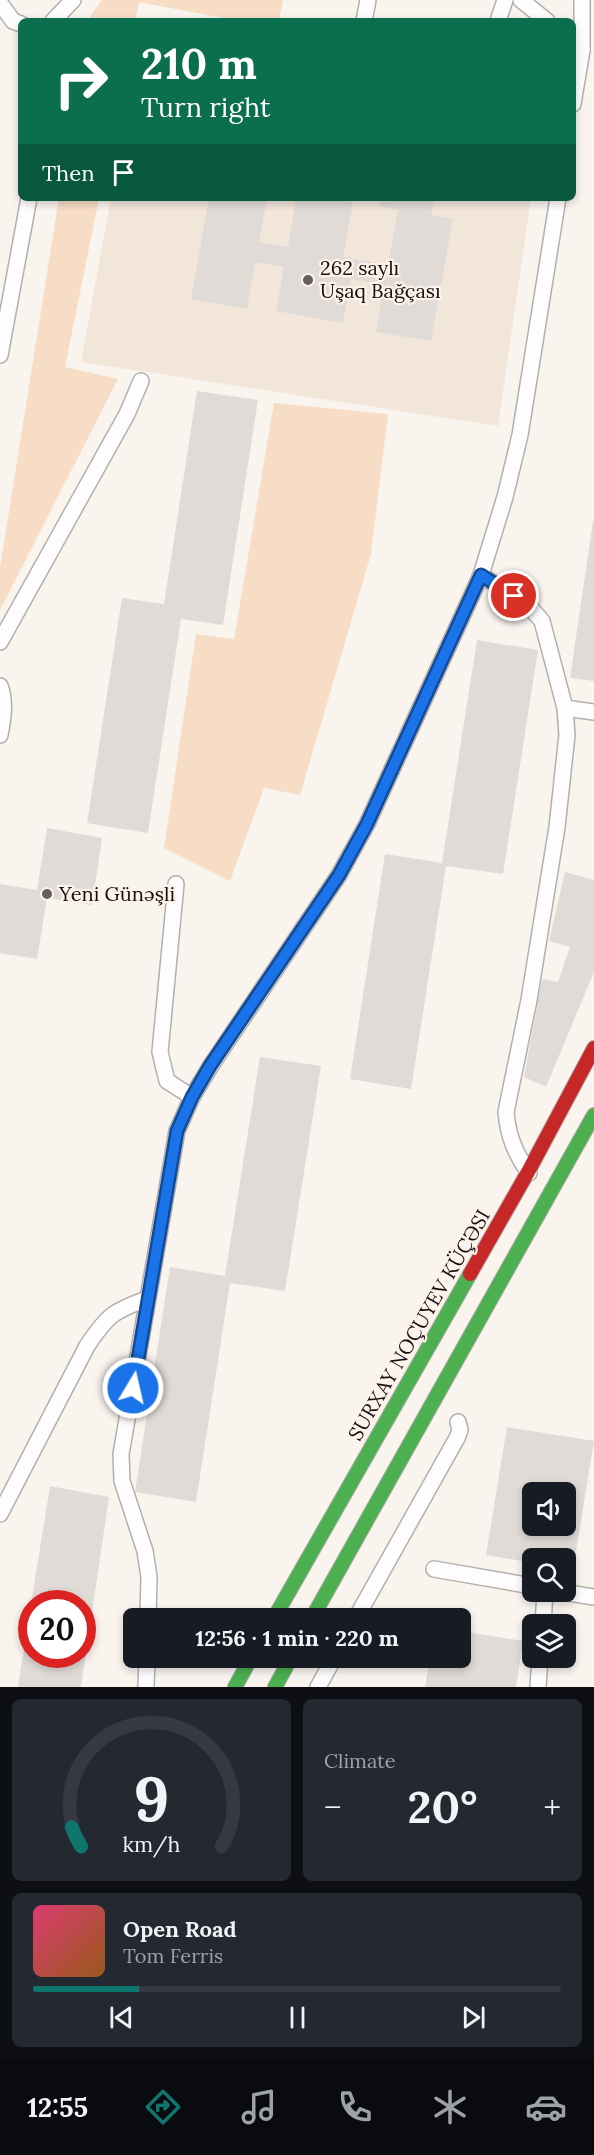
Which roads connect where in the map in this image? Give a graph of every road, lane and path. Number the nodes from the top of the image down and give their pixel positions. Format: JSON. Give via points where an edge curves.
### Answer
{"nodes":[{"id":1,"x":73,"y":0,"type":"edge"},
{"id":2,"x":368,"y":0,"type":"edge"},
{"id":3,"x":505,"y":0,"type":"edge"},
{"id":4,"x":521,"y":0,"type":"edge"},
{"id":5,"x":582,"y":0,"type":"edge"},
{"id":6,"x":0,"y":3,"type":"edge"},
{"id":7,"x":56,"y":18,"type":"edge"},
{"id":8,"x":365,"y":18,"type":"edge"},
{"id":9,"x":499,"y":18,"type":"edge"},
{"id":10,"x":543,"y":18,"type":"edge"},
{"id":11,"x":18,"y":23,"type":"edge"},
{"id":12,"x":577,"y":46,"type":"edge"},
{"id":13,"x":28,"y":201,"type":"edge"},
{"id":14,"x":558,"y":201,"type":"edge"},
{"id":15,"x":0,"y":355,"type":"edge"},
{"id":16,"x":141,"y":381,"type":"dead end"},
{"id":17,"x":481,"y":575,"type":"junction"},
{"id":18,"x":0,"y":642,"type":"edge"},
{"id":19,"x":0,"y":686,"type":"edge"},
{"id":20,"x":566,"y":708,"type":"junction"},
{"id":21,"x":594,"y":712,"type":"edge"},
{"id":22,"x":0,"y":735,"type":"edge"},
{"id":23,"x":176,"y":884,"type":"dead end"},
{"id":24,"x":594,"y":1048,"type":"edge"},
{"id":25,"x":192,"y":1097,"type":"junction"},
{"id":26,"x":594,"y":1115,"type":"edge"},
{"id":27,"x":528,"y":1172,"type":"junction"},
{"id":28,"x":554,"y":1189,"type":"junction"},
{"id":29,"x":147,"y":1299,"type":"junction"},
{"id":30,"x":458,"y":1422,"type":"dead end"},
{"id":31,"x":0,"y":1514,"type":"edge"},
{"id":32,"x":434,"y":1569,"type":"dead end"},
{"id":33,"x":522,"y":1584,"type":"edge"},
{"id":34,"x":576,"y":1594,"type":"edge"},
{"id":35,"x":594,"y":1597,"type":"edge"},
{"id":36,"x":148,"y":1608,"type":"edge"},
{"id":37,"x":280,"y":1608,"type":"edge"},
{"id":38,"x":318,"y":1608,"type":"edge"},
{"id":39,"x":362,"y":1608,"type":"edge"},
{"id":40,"x":147,"y":1668,"type":"edge"},
{"id":41,"x":246,"y":1668,"type":"edge"},
{"id":42,"x":285,"y":1668,"type":"edge"},
{"id":43,"x":328,"y":1668,"type":"edge"},
{"id":44,"x":539,"y":1668,"type":"edge"},
{"id":45,"x":146,"y":1687,"type":"edge"},
{"id":46,"x":235,"y":1687,"type":"edge"},
{"id":47,"x":275,"y":1687,"type":"edge"},
{"id":48,"x":318,"y":1687,"type":"edge"},
{"id":49,"x":538,"y":1687,"type":"edge"}],
"edges":[{"from":1,"to":7,"type":"lane"},
{"from":2,"to":8,"type":"lane"},
{"from":3,"to":9,"type":"lane"},
{"from":4,"to":10,"type":"lane"},
{"from":5,"to":12,"type":"lane"},
{"from":6,"to":11,"type":"lane","via":[[5,13]]},
{"from":13,"to":15,"type":"lane"},
{"from":14,"to":17,"type":"lane","via":[[520,435]]},
{"from":16,"to":18,"type":"lane","via":[[127,414]]},
{"from":17,"to":20,"type":"lane","via":[[530,606],[542,621]]},
{"from":17,"to":25,"type":"lane","via":[[367,824],[339,875]]},
{"from":19,"to":22,"type":"lane"},
{"from":20,"to":21,"type":"lane"},
{"from":20,"to":27,"type":"lane","via":[[567,735],[557,826],[530,1000],[506,1112],[511,1145]]},
{"from":23,"to":25,"type":"lane","via":[[160,1052],[167,1081]]},
{"from":24,"to":27,"type":"street","name":"SURXAY NOÇUYEV KÜÇƏSI"},
{"from":25,"to":29,"type":"lane","via":[[177,1131]]},
{"from":26,"to":28,"type":"street"},
{"from":27,"to":28,"type":"lane"},
{"from":27,"to":37,"type":"street","name":"SURXAY NOÇUYEV KÜÇƏSI"},
{"from":28,"to":38,"type":"street"},
{"from":29,"to":31,"type":"lane","via":[[121,1308],[105,1320],[93,1337]]},
{"from":29,"to":36,"type":"lane","via":[[122,1481],[145,1551]]},
{"from":30,"to":39,"type":"lane","via":[[457,1438]]},
{"from":32,"to":33,"type":"lane"},
{"from":34,"to":35,"type":"lane"},
{"from":40,"to":45,"type":"lane"},
{"from":41,"to":46,"type":"street"},
{"from":42,"to":47,"type":"street"},
{"from":43,"to":48,"type":"lane"},
{"from":44,"to":49,"type":"lane"}]}
